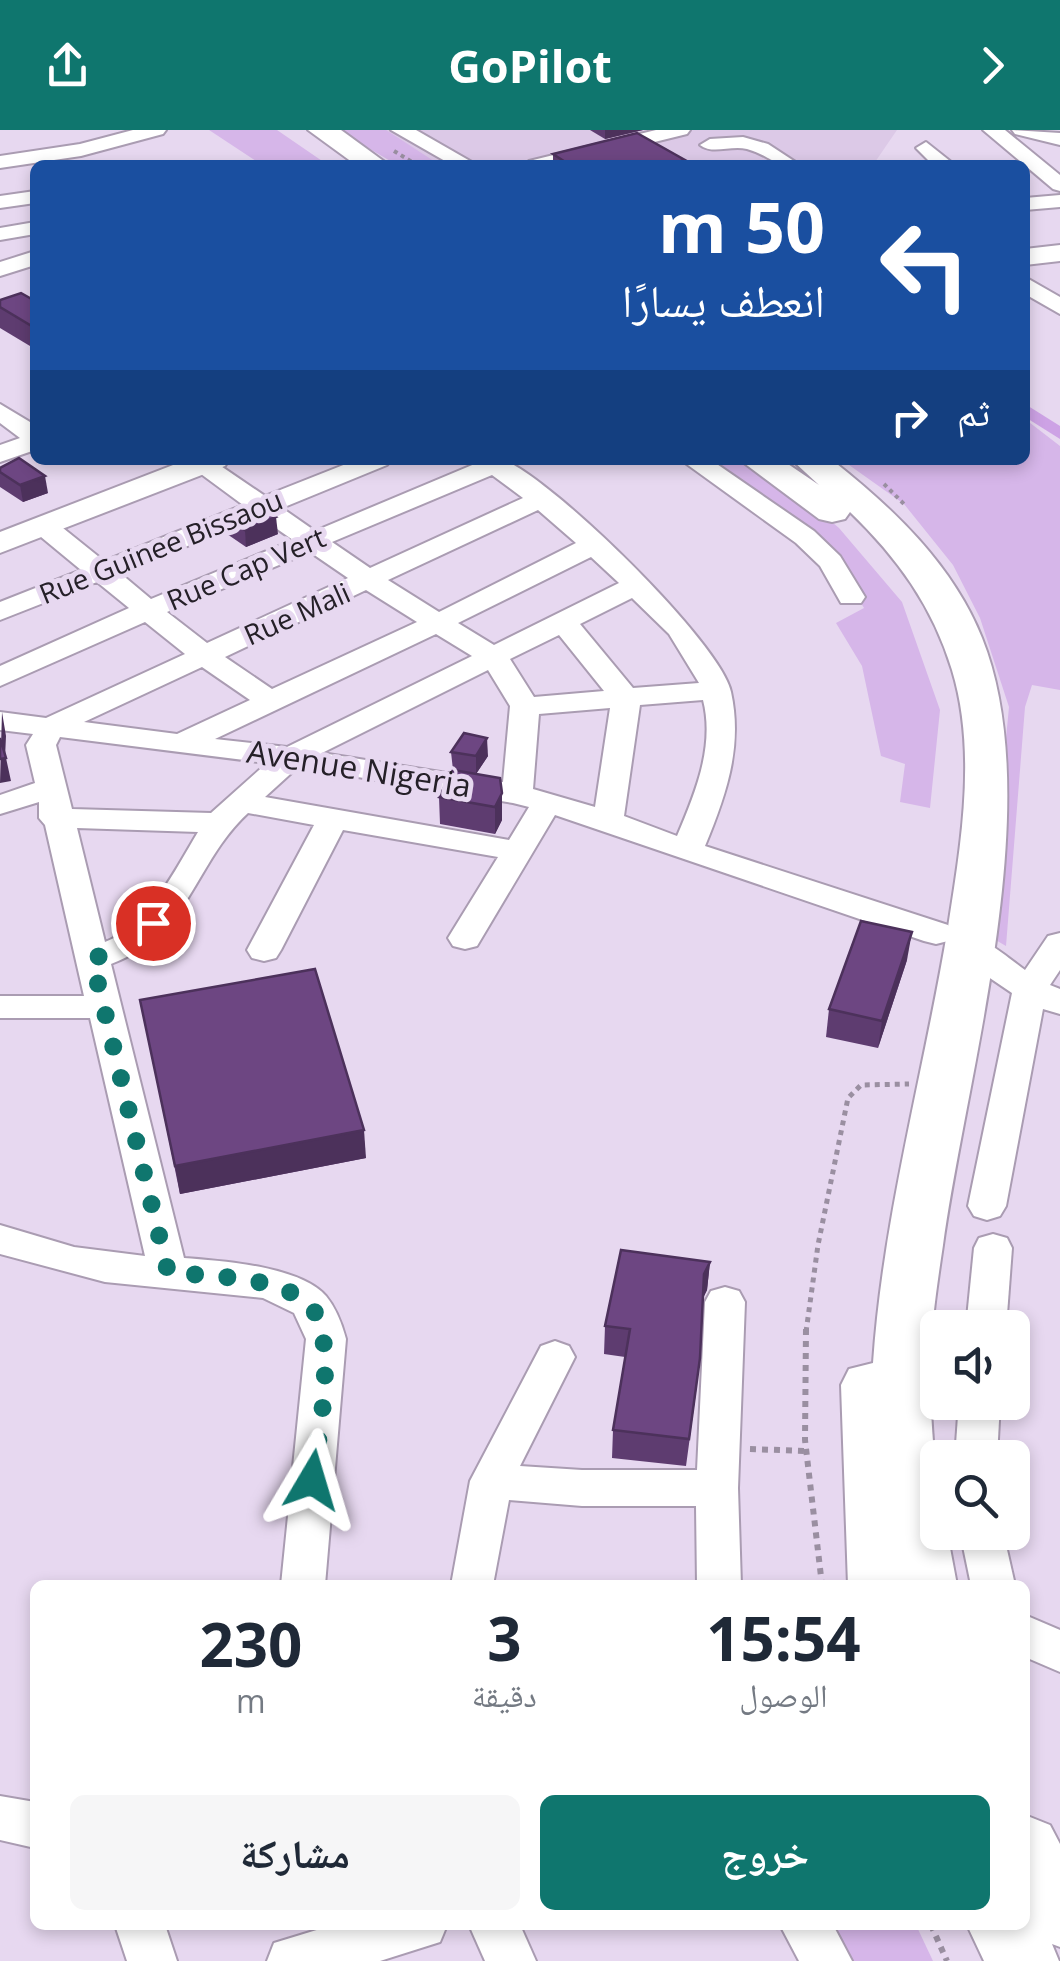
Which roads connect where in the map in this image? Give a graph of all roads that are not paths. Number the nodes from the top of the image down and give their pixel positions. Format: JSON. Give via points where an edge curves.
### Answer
{"nodes":[{"id":1,"x":299,"y":130,"type":"edge"},
{"id":2,"x":322,"y":130,"type":"edge"},
{"id":3,"x":402,"y":130,"type":"edge"},
{"id":4,"x":582,"y":130,"type":"edge"},
{"id":5,"x":993,"y":130,"type":"edge"},
{"id":6,"x":1022,"y":130,"type":"edge"},
{"id":7,"x":148,"y":131,"type":"edge"},
{"id":8,"x":684,"y":132,"type":"edge"},
{"id":9,"x":1055,"y":136,"type":"edge"},
{"id":10,"x":710,"y":145,"type":"junction"},
{"id":11,"x":926,"y":148,"type":"dead end"},
{"id":12,"x":618,"y":149,"type":"junction"},
{"id":13,"x":80,"y":150,"type":"junction"},
{"id":14,"x":653,"y":154,"type":"edge"},
{"id":15,"x":99,"y":160,"type":"edge"},
{"id":16,"x":352,"y":160,"type":"edge"},
{"id":17,"x":353,"y":160,"type":"edge"},
{"id":18,"x":459,"y":160,"type":"edge"},
{"id":19,"x":562,"y":160,"type":"edge"},
{"id":20,"x":585,"y":160,"type":"edge"},
{"id":21,"x":736,"y":160,"type":"edge"},
{"id":22,"x":782,"y":160,"type":"edge"},
{"id":23,"x":939,"y":160,"type":"edge"},
{"id":24,"x":1030,"y":160,"type":"edge"},
{"id":25,"x":1030,"y":160,"type":"edge"},
{"id":26,"x":0,"y":162,"type":"edge"},
{"id":27,"x":1060,"y":185,"type":"edge"},
{"id":28,"x":30,"y":198,"type":"edge"},
{"id":29,"x":1060,"y":200,"type":"edge"},
{"id":30,"x":0,"y":202,"type":"edge"},
{"id":31,"x":1030,"y":203,"type":"edge"},
{"id":32,"x":30,"y":229,"type":"edge"},
{"id":33,"x":0,"y":234,"type":"edge"},
{"id":34,"x":1060,"y":242,"type":"edge"},
{"id":35,"x":1030,"y":245,"type":"edge"},
{"id":36,"x":1060,"y":252,"type":"edge"},
{"id":37,"x":1030,"y":255,"type":"edge"},
{"id":38,"x":30,"y":260,"type":"edge"},
{"id":39,"x":0,"y":269,"type":"edge"},
{"id":40,"x":1030,"y":287,"type":"edge"},
{"id":41,"x":1056,"y":302,"type":"edge"},
{"id":42,"x":0,"y":412,"type":"edge"},
{"id":43,"x":30,"y":435,"type":"edge"},
{"id":44,"x":30,"y":441,"type":"edge"},
{"id":45,"x":0,"y":454,"type":"edge"},
{"id":46,"x":152,"y":465,"type":"edge"},
{"id":47,"x":196,"y":465,"type":"edge"},
{"id":48,"x":208,"y":465,"type":"edge"},
{"id":49,"x":365,"y":465,"type":"edge"},
{"id":50,"x":486,"y":465,"type":"edge"},
{"id":51,"x":494,"y":465,"type":"edge"},
{"id":52,"x":701,"y":465,"type":"edge"},
{"id":53,"x":767,"y":465,"type":"edge"},
{"id":54,"x":790,"y":465,"type":"edge"},
{"id":55,"x":815,"y":465,"type":"edge"},
{"id":56,"x":838,"y":465,"type":"edge"},
{"id":57,"x":541,"y":499,"type":"junction"},
{"id":58,"x":264,"y":505,"type":"junction"},
{"id":59,"x":0,"y":524,"type":"edge"},
{"id":60,"x":44,"y":526,"type":"junction"},
{"id":61,"x":880,"y":530,"type":"junction"},
{"id":62,"x":314,"y":540,"type":"junction"},
{"id":63,"x":0,"y":543,"type":"edge"},
{"id":64,"x":595,"y":544,"type":"junction"},
{"id":65,"x":102,"y":571,"type":"junction"},
{"id":66,"x":370,"y":580,"type":"junction"},
{"id":67,"x":634,"y":586,"type":"junction"},
{"id":68,"x":851,"y":597,"type":"dead end"},
{"id":69,"x":148,"y":610,"type":"junction"},
{"id":70,"x":0,"y":612,"type":"edge"},
{"id":71,"x":562,"y":620,"type":"junction"},
{"id":72,"x":438,"y":622,"type":"junction"},
{"id":73,"x":205,"y":656,"type":"junction"},
{"id":74,"x":495,"y":658,"type":"junction"},
{"id":75,"x":0,"y":677,"type":"edge"},
{"id":76,"x":718,"y":690,"type":"junction"},
{"id":77,"x":626,"y":699,"type":"junction"},
{"id":78,"x":270,"y":702,"type":"junction"},
{"id":79,"x":525,"y":706,"type":"junction"},
{"id":80,"x":0,"y":720,"type":"edge"},
{"id":81,"x":52,"y":726,"type":"junction"},
{"id":82,"x":182,"y":743,"type":"junction"},
{"id":83,"x":291,"y":757,"type":"junction"},
{"id":84,"x":533,"y":798,"type":"junction"},
{"id":85,"x":52,"y":803,"type":"junction"},
{"id":86,"x":0,"y":805,"type":"edge"},
{"id":87,"x":231,"y":813,"type":"junction"},
{"id":88,"x":332,"y":820,"type":"junction"},
{"id":89,"x":608,"y":820,"type":"junction"},
{"id":90,"x":518,"y":851,"type":"junction"},
{"id":91,"x":686,"y":851,"type":"junction"},
{"id":92,"x":465,"y":938,"type":"dead end"},
{"id":93,"x":1060,"y":944,"type":"edge"},
{"id":94,"x":264,"y":950,"type":"dead end"},
{"id":95,"x":956,"y":958,"type":"junction"},
{"id":96,"x":92,"y":959,"type":"junction"},
{"id":97,"x":1045,"y":996,"type":"edge"},
{"id":98,"x":0,"y":1007,"type":"edge"},
{"id":99,"x":103,"y":1008,"type":"junction"},
{"id":100,"x":987,"y":1206,"type":"dead end"},
{"id":101,"x":0,"y":1239,"type":"edge"},
{"id":102,"x":993,"y":1248,"type":"dead end"},
{"id":103,"x":168,"y":1272,"type":"junction"},
{"id":104,"x":725,"y":1302,"type":"dead end"},
{"id":105,"x":988,"y":1310,"type":"edge"},
{"id":106,"x":556,"y":1357,"type":"dead end"},
{"id":107,"x":718,"y":1468,"type":"junction"},
{"id":108,"x":491,"y":1481,"type":"junction"},
{"id":109,"x":986,"y":1550,"type":"edge"},
{"id":110,"x":303,"y":1580,"type":"edge"},
{"id":111,"x":473,"y":1580,"type":"edge"},
{"id":112,"x":719,"y":1580,"type":"edge"},
{"id":113,"x":879,"y":1580,"type":"edge"},
{"id":114,"x":925,"y":1580,"type":"edge"},
{"id":115,"x":992,"y":1580,"type":"edge"},
{"id":116,"x":1030,"y":1637,"type":"edge"},
{"id":117,"x":1060,"y":1652,"type":"edge"},
{"id":118,"x":0,"y":1818,"type":"edge"},
{"id":119,"x":30,"y":1824,"type":"edge"},
{"id":120,"x":1030,"y":1857,"type":"edge"},
{"id":121,"x":1060,"y":1913,"type":"edge"},
{"id":122,"x":142,"y":1930,"type":"edge"},
{"id":123,"x":404,"y":1930,"type":"edge"},
{"id":124,"x":496,"y":1930,"type":"edge"},
{"id":125,"x":809,"y":1930,"type":"edge"},
{"id":126,"x":1006,"y":1930,"type":"edge"},
{"id":127,"x":152,"y":1961,"type":"edge"},
{"id":128,"x":292,"y":1961,"type":"edge"},
{"id":129,"x":511,"y":1961,"type":"edge"},
{"id":130,"x":827,"y":1961,"type":"edge"},
{"id":131,"x":1022,"y":1961,"type":"edge"}],
"edges":[{"from":1,"to":16,"type":"highway"},
{"from":2,"to":17,"type":"highway"},
{"from":3,"to":18,"type":"street"},
{"from":4,"to":12,"type":"street"},
{"from":5,"to":24,"type":"street"},
{"from":6,"to":9,"type":"street"},
{"from":7,"to":13,"type":"street"},
{"from":8,"to":10,"type":"street"},
{"from":8,"to":12,"type":"street"},
{"from":8,"to":14,"type":"street"},
{"from":10,"to":21,"type":"street"},
{"from":10,"to":22,"type":"street","via":[[751,142]]},
{"from":11,"to":23,"type":"street"},
{"from":12,"to":14,"type":"street"},
{"from":12,"to":19,"type":"street"},
{"from":12,"to":20,"type":"street"},
{"from":13,"to":15,"type":"street"},
{"from":13,"to":26,"type":"street"},
{"from":25,"to":27,"type":"street"},
{"from":28,"to":30,"type":"street"},
{"from":29,"to":31,"type":"street"},
{"from":32,"to":33,"type":"street"},
{"from":34,"to":35,"type":"main road"},
{"from":36,"to":37,"type":"main road"},
{"from":38,"to":39,"type":"street"},
{"from":40,"to":41,"type":"street"},
{"from":42,"to":43,"type":"street"},
{"from":44,"to":45,"type":"street"},
{"from":46,"to":59,"type":"main road"},
{"from":47,"to":60,"type":"main road"},
{"from":48,"to":58,"type":"street"},
{"from":49,"to":58,"type":"street","name":"Rue Guinee Bissaou"},
{"from":50,"to":62,"type":"street","name":"Rue Cap Vert"},
{"from":51,"to":57,"type":"street"},
{"from":52,"to":68,"type":"street","via":[[804,537],[831,562]]},
{"from":53,"to":61,"type":"highway"},
{"from":54,"to":61,"type":"highway"},
{"from":55,"to":61,"type":"highway"},
{"from":56,"to":61,"type":"highway"},
{"from":57,"to":64,"type":"street"},
{"from":57,"to":66,"type":"street","name":"Rue Mali"},
{"from":58,"to":62,"type":"street"},
{"from":58,"to":65,"type":"street","name":"Rue Guinee Bissaou"},
{"from":60,"to":63,"type":"main road"},
{"from":60,"to":65,"type":"street"},
{"from":61,"to":95,"type":"highway","via":[[906,547],[939,593],[978,692],[986,788]]},
{"from":62,"to":66,"type":"street"},
{"from":62,"to":69,"type":"street","name":"Rue Cap Vert"},
{"from":64,"to":67,"type":"street"},
{"from":64,"to":72,"type":"street"},
{"from":65,"to":69,"type":"street"},
{"from":65,"to":70,"type":"street","name":"Rue Guinee Bissaou"},
{"from":66,"to":72,"type":"street"},
{"from":66,"to":73,"type":"street","name":"Rue Mali"},
{"from":67,"to":71,"type":"street"},
{"from":67,"to":76,"type":"street","via":[[681,629]]},
{"from":69,"to":73,"type":"street"},
{"from":69,"to":75,"type":"street","name":"Rue Cap Vert"},
{"from":71,"to":74,"type":"street"},
{"from":71,"to":77,"type":"street"},
{"from":72,"to":74,"type":"street"},
{"from":72,"to":78,"type":"street"},
{"from":73,"to":78,"type":"street"},
{"from":73,"to":81,"type":"street","name":"Rue Mali"},
{"from":74,"to":79,"type":"street"},
{"from":74,"to":83,"type":"street"},
{"from":76,"to":77,"type":"street"},
{"from":76,"to":91,"type":"street","via":[[723,753]]},
{"from":77,"to":79,"type":"street"},
{"from":77,"to":89,"type":"street"},
{"from":78,"to":82,"type":"street"},
{"from":79,"to":84,"type":"street"},
{"from":80,"to":81,"type":"street","name":"Avenue Nigeria"},
{"from":81,"to":82,"type":"street","name":"Avenue Nigeria"},
{"from":81,"to":85,"type":"street","via":[[41,746]]},
{"from":82,"to":83,"type":"street","name":"Avenue Nigeria"},
{"from":83,"to":84,"type":"street","name":"Avenue Nigeria"},
{"from":83,"to":87,"type":"street"},
{"from":84,"to":89,"type":"street","name":"Avenue Nigeria"},
{"from":84,"to":90,"type":"street"},
{"from":85,"to":86,"type":"street"},
{"from":85,"to":87,"type":"street"},
{"from":85,"to":96,"type":"street"},
{"from":87,"to":88,"type":"street"},
{"from":87,"to":96,"type":"street","via":[[153,923],[126,946]]},
{"from":88,"to":90,"type":"street"},
{"from":88,"to":94,"type":"street"},
{"from":89,"to":91,"type":"street","name":"Avenue Nigeria"},
{"from":90,"to":92,"type":"street"},
{"from":91,"to":95,"type":"street","name":"Avenue Nigeria"},
{"from":93,"to":97,"type":"street"},
{"from":95,"to":97,"type":"street"},
{"from":95,"to":113,"type":"highway","via":[[912,1084],[876,1288],[870,1385]]},
{"from":95,"to":114,"type":"highway","via":[[902,1342],[908,1471]]},
{"from":96,"to":99,"type":"street"},
{"from":97,"to":100,"type":"street"},
{"from":98,"to":99,"type":"street"},
{"from":99,"to":103,"type":"street"},
{"from":101,"to":103,"type":"street","via":[[74,1262]]},
{"from":102,"to":105,"type":"street"},
{"from":103,"to":110,"type":"street","via":[[277,1288],[314,1310],[326,1339]]},
{"from":104,"to":107,"type":"street"},
{"from":106,"to":108,"type":"street"},
{"from":107,"to":108,"type":"street","via":[[582,1488]]},
{"from":107,"to":112,"type":"street"},
{"from":108,"to":111,"type":"street"},
{"from":109,"to":115,"type":"street"},
{"from":116,"to":117,"type":"street"},
{"from":118,"to":119,"type":"street"},
{"from":120,"to":121,"type":"highway"},
{"from":122,"to":127,"type":"street"},
{"from":123,"to":128,"type":"street"},
{"from":124,"to":129,"type":"street"},
{"from":125,"to":130,"type":"street"},
{"from":126,"to":131,"type":"highway"}]}
